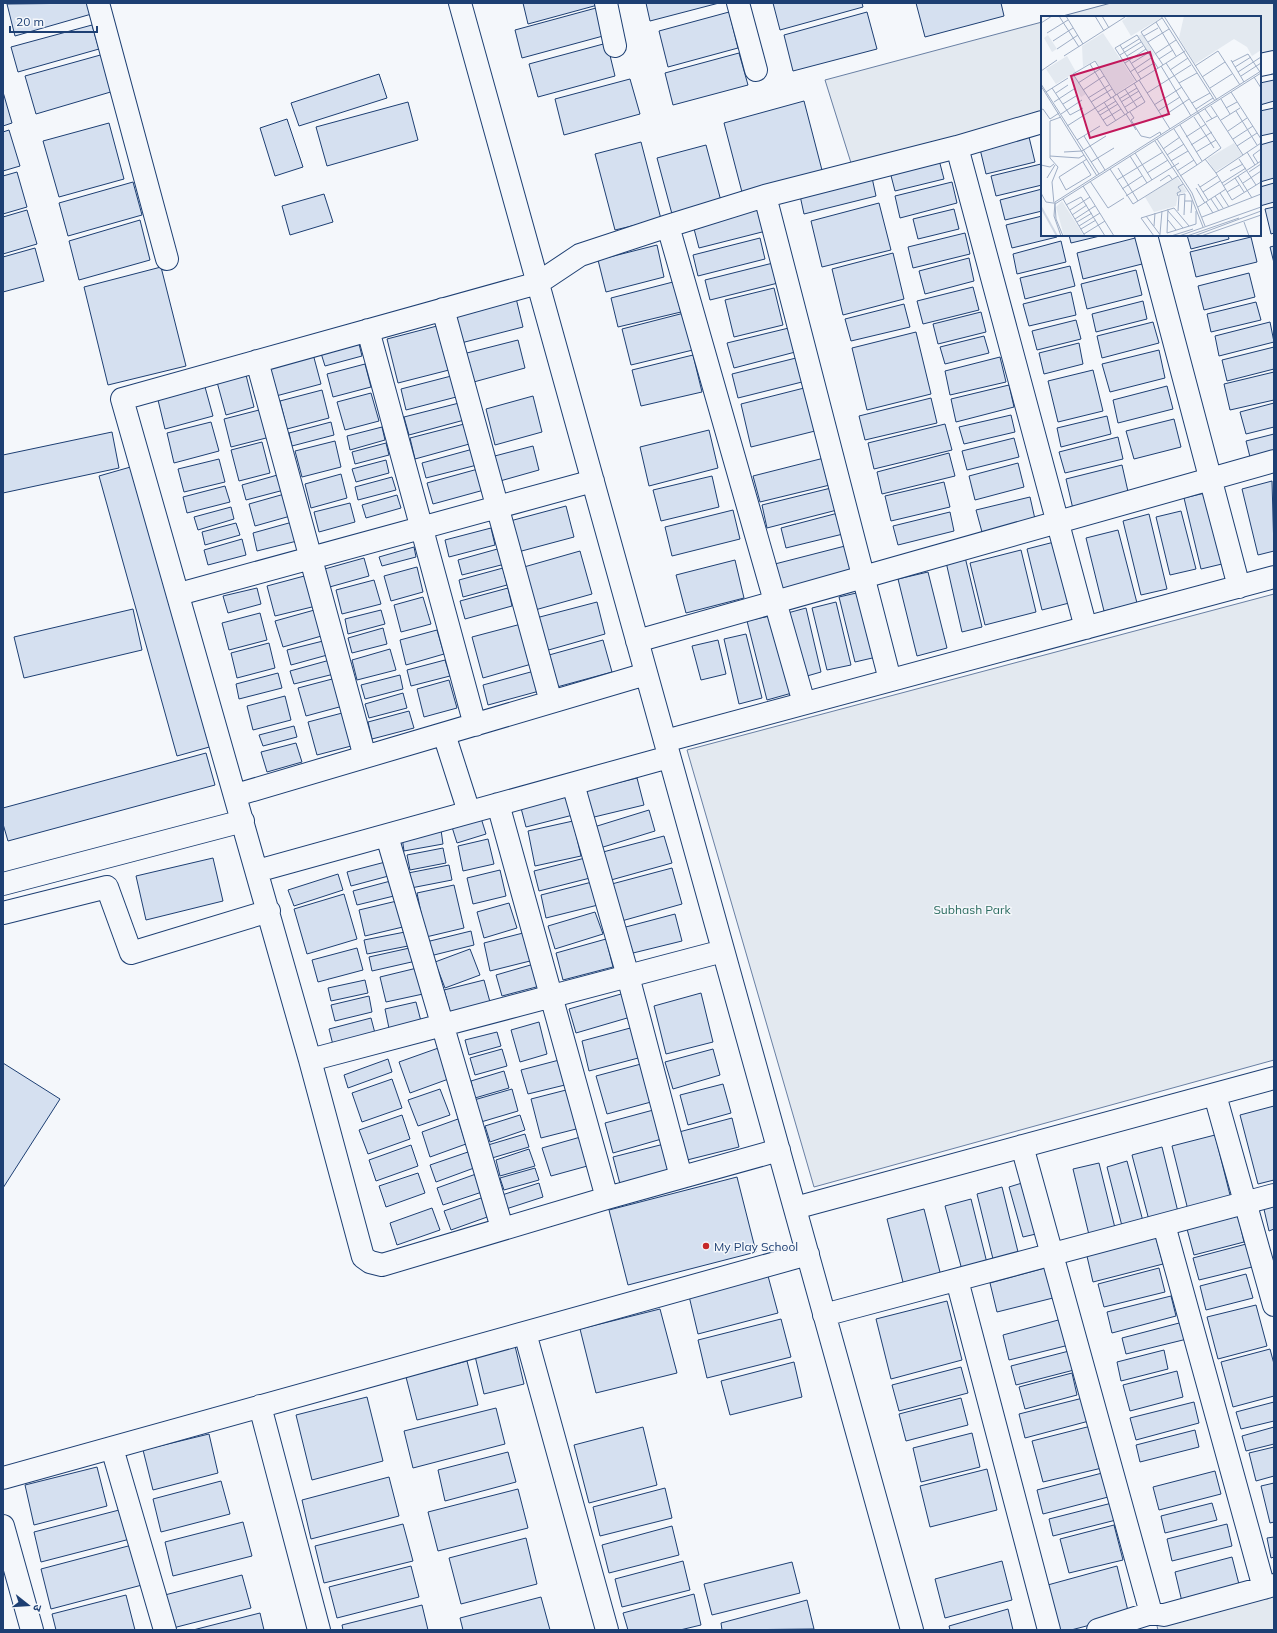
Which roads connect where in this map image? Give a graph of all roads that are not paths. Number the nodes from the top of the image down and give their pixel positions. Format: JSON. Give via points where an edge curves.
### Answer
{"nodes":[{"id":1,"x":98,"y":3,"type":"edge"},
{"id":2,"x":460,"y":3,"type":"edge"},
{"id":3,"x":606,"y":3,"type":"edge"},
{"id":4,"x":738,"y":3,"type":"edge"},
{"id":5,"x":615,"y":46,"type":"dead end"},
{"id":6,"x":1274,"y":62,"type":"edge"},
{"id":7,"x":1261,"y":65,"type":"edge"},
{"id":8,"x":756,"y":70,"type":"dead end"},
{"id":9,"x":1041,"y":122,"type":"edge"},
{"id":10,"x":957,"y":147,"type":"junction"},
{"id":11,"x":765,"y":196,"type":"junction"},
{"id":12,"x":668,"y":226,"type":"junction"},
{"id":13,"x":1146,"y":236,"type":"edge"},
{"id":14,"x":166,"y":259,"type":"dead end"},
{"id":15,"x":538,"y":283,"type":"junction"},
{"id":16,"x":443,"y":309,"type":"junction"},
{"id":17,"x":368,"y":330,"type":"junction"},
{"id":18,"x":256,"y":361,"type":"junction"},
{"id":19,"x":1274,"y":461,"type":"edge"},
{"id":20,"x":1211,"y":479,"type":"junction"},
{"id":21,"x":592,"y":481,"type":"junction"},
{"id":22,"x":497,"y":507,"type":"junction"},
{"id":23,"x":1057,"y":523,"type":"junction"},
{"id":24,"x":422,"y":527,"type":"junction"},
{"id":25,"x":310,"y":557,"type":"junction"},
{"id":26,"x":865,"y":577,"type":"junction"},
{"id":27,"x":1274,"y":577,"type":"edge"},
{"id":28,"x":1239,"y":587,"type":"junction"},
{"id":29,"x":179,"y":594,"type":"junction"},
{"id":30,"x":774,"y":602,"type":"junction"},
{"id":31,"x":1086,"y":628,"type":"junction"},
{"id":32,"x":637,"y":641,"type":"junction"},
{"id":33,"x":646,"y":674,"type":"junction"},
{"id":34,"x":890,"y":680,"type":"junction"},
{"id":35,"x":551,"y":702,"type":"junction"},
{"id":36,"x":804,"y":704,"type":"junction"},
{"id":37,"x":475,"y":725,"type":"junction"},
{"id":38,"x":444,"y":734,"type":"junction"},
{"id":39,"x":667,"y":749,"type":"junction"},
{"id":40,"x":365,"y":757,"type":"junction"},
{"id":41,"x":573,"y":784,"type":"junction"},
{"id":42,"x":236,"y":795,"type":"junction"},
{"id":43,"x":498,"y":804,"type":"junction"},
{"id":44,"x":469,"y":812,"type":"junction"},
{"id":45,"x":243,"y":821,"type":"junction"},
{"id":46,"x":387,"y":836,"type":"junction"},
{"id":47,"x":257,"y":871,"type":"junction"},
{"id":48,"x":3,"y":884,"type":"edge"},
{"id":49,"x":268,"y":911,"type":"junction"},
{"id":50,"x":3,"y":913,"type":"edge"},
{"id":51,"x":723,"y":951,"type":"junction"},
{"id":52,"x":628,"y":976,"type":"junction"},
{"id":53,"x":551,"y":996,"type":"junction"},
{"id":54,"x":442,"y":1025,"type":"junction"},
{"id":55,"x":310,"y":1060,"type":"junction"},
{"id":56,"x":1274,"y":1078,"type":"edge"},
{"id":57,"x":1214,"y":1095,"type":"junction"},
{"id":58,"x":1022,"y":1146,"type":"junction"},
{"id":59,"x":779,"y":1150,"type":"junction"},
{"id":60,"x":681,"y":1177,"type":"junction"},
{"id":61,"x":1274,"y":1195,"type":"edge"},
{"id":62,"x":607,"y":1198,"type":"junction"},
{"id":63,"x":1245,"y":1203,"type":"junction"},
{"id":64,"x":795,"y":1208,"type":"junction"},
{"id":65,"x":1164,"y":1225,"type":"junction"},
{"id":66,"x":502,"y":1228,"type":"junction"},
{"id":67,"x":808,"y":1254,"type":"junction"},
{"id":68,"x":1052,"y":1254,"type":"junction"},
{"id":69,"x":957,"y":1280,"type":"junction"},
{"id":70,"x":1274,"y":1305,"type":"edge"},
{"id":71,"x":824,"y":1315,"type":"junction"},
{"id":72,"x":526,"y":1333,"type":"junction"},
{"id":73,"x":260,"y":1406,"type":"junction"},
{"id":74,"x":112,"y":1448,"type":"junction"},
{"id":75,"x":3,"y":1478,"type":"edge"},
{"id":76,"x":3,"y":1526,"type":"edge"},
{"id":77,"x":1269,"y":1587,"type":"edge"},
{"id":78,"x":1151,"y":1613,"type":"junction"},
{"id":79,"x":32,"y":1630,"type":"edge"},
{"id":80,"x":165,"y":1630,"type":"edge"},
{"id":81,"x":320,"y":1630,"type":"edge"},
{"id":82,"x":607,"y":1630,"type":"edge"},
{"id":83,"x":912,"y":1630,"type":"edge"},
{"id":84,"x":1049,"y":1630,"type":"edge"},
{"id":85,"x":1098,"y":1630,"type":"edge"}],
"edges":[{"from":1,"to":14,"type":"street"},
{"from":2,"to":15,"type":"street"},
{"from":3,"to":5,"type":"street"},
{"from":4,"to":8,"type":"street"},
{"from":6,"to":7,"type":"street"},
{"from":9,"to":10,"type":"street"},
{"from":10,"to":11,"type":"street"},
{"from":10,"to":23,"type":"street"},
{"from":11,"to":12,"type":"street"},
{"from":11,"to":26,"type":"street"},
{"from":12,"to":15,"type":"street","via":[[580,255]]},
{"from":12,"to":30,"type":"street"},
{"from":13,"to":20,"type":"street"},
{"from":15,"to":16,"type":"street"},
{"from":15,"to":21,"type":"street"},
{"from":16,"to":17,"type":"street"},
{"from":16,"to":22,"type":"street"},
{"from":17,"to":18,"type":"street"},
{"from":17,"to":24,"type":"street"},
{"from":18,"to":25,"type":"street"},
{"from":18,"to":29,"type":"street","via":[[122,398]]},
{"from":19,"to":20,"type":"street"},
{"from":20,"to":23,"type":"street"},
{"from":20,"to":28,"type":"street"},
{"from":21,"to":22,"type":"street"},
{"from":21,"to":32,"type":"street"},
{"from":22,"to":24,"type":"street"},
{"from":22,"to":35,"type":"street"},
{"from":23,"to":26,"type":"street"},
{"from":23,"to":31,"type":"street"},
{"from":24,"to":25,"type":"street"},
{"from":24,"to":37,"type":"street"},
{"from":25,"to":29,"type":"street"},
{"from":25,"to":40,"type":"street"},
{"from":26,"to":30,"type":"street"},
{"from":26,"to":34,"type":"street"},
{"from":27,"to":28,"type":"street"},
{"from":28,"to":31,"type":"street"},
{"from":29,"to":42,"type":"street"},
{"from":30,"to":32,"type":"street"},
{"from":30,"to":36,"type":"street"},
{"from":31,"to":34,"type":"street"},
{"from":32,"to":33,"type":"street"},
{"from":33,"to":35,"type":"street"},
{"from":33,"to":39,"type":"street"},
{"from":34,"to":36,"type":"street"},
{"from":35,"to":37,"type":"street"},
{"from":36,"to":39,"type":"street"},
{"from":37,"to":38,"type":"street"},
{"from":38,"to":40,"type":"street"},
{"from":38,"to":44,"type":"street"},
{"from":39,"to":41,"type":"street"},
{"from":39,"to":51,"type":"street"},
{"from":40,"to":42,"type":"street"},
{"from":41,"to":43,"type":"street"},
{"from":41,"to":52,"type":"street"},
{"from":42,"to":45,"type":"street"},
{"from":43,"to":44,"type":"street"},
{"from":43,"to":53,"type":"street"},
{"from":44,"to":46,"type":"street"},
{"from":45,"to":47,"type":"street"},
{"from":45,"to":48,"type":"street"},
{"from":46,"to":47,"type":"street"},
{"from":46,"to":54,"type":"street"},
{"from":47,"to":49,"type":"street"},
{"from":49,"to":50,"type":"street","via":[[131,953],[107,887]]},
{"from":49,"to":55,"type":"street"},
{"from":51,"to":52,"type":"street"},
{"from":51,"to":59,"type":"street"},
{"from":52,"to":53,"type":"street"},
{"from":52,"to":60,"type":"street"},
{"from":53,"to":54,"type":"street"},
{"from":53,"to":62,"type":"street"},
{"from":54,"to":55,"type":"street"},
{"from":54,"to":66,"type":"street"},
{"from":55,"to":66,"type":"street","via":[[363,1257],[367,1261],[382,1265]]},
{"from":56,"to":57,"type":"street"},
{"from":57,"to":58,"type":"street"},
{"from":57,"to":63,"type":"street"},
{"from":58,"to":64,"type":"street"},
{"from":58,"to":68,"type":"street"},
{"from":59,"to":60,"type":"street"},
{"from":59,"to":64,"type":"street"},
{"from":60,"to":62,"type":"street"},
{"from":61,"to":63,"type":"street"},
{"from":62,"to":66,"type":"street"},
{"from":63,"to":65,"type":"street"},
{"from":63,"to":70,"type":"street"},
{"from":64,"to":67,"type":"street"},
{"from":65,"to":68,"type":"street"},
{"from":65,"to":77,"type":"street"},
{"from":67,"to":71,"type":"street"},
{"from":67,"to":72,"type":"street"},
{"from":68,"to":69,"type":"street"},
{"from":68,"to":78,"type":"street"},
{"from":69,"to":71,"type":"street"},
{"from":69,"to":84,"type":"street"},
{"from":71,"to":83,"type":"street"},
{"from":72,"to":73,"type":"street"},
{"from":72,"to":82,"type":"street"},
{"from":73,"to":74,"type":"street"},
{"from":73,"to":81,"type":"street"},
{"from":74,"to":75,"type":"street"},
{"from":74,"to":80,"type":"street"},
{"from":76,"to":79,"type":"street"},
{"from":77,"to":78,"type":"street","via":[[1164,1615]]},
{"from":78,"to":85,"type":"street"}]}
